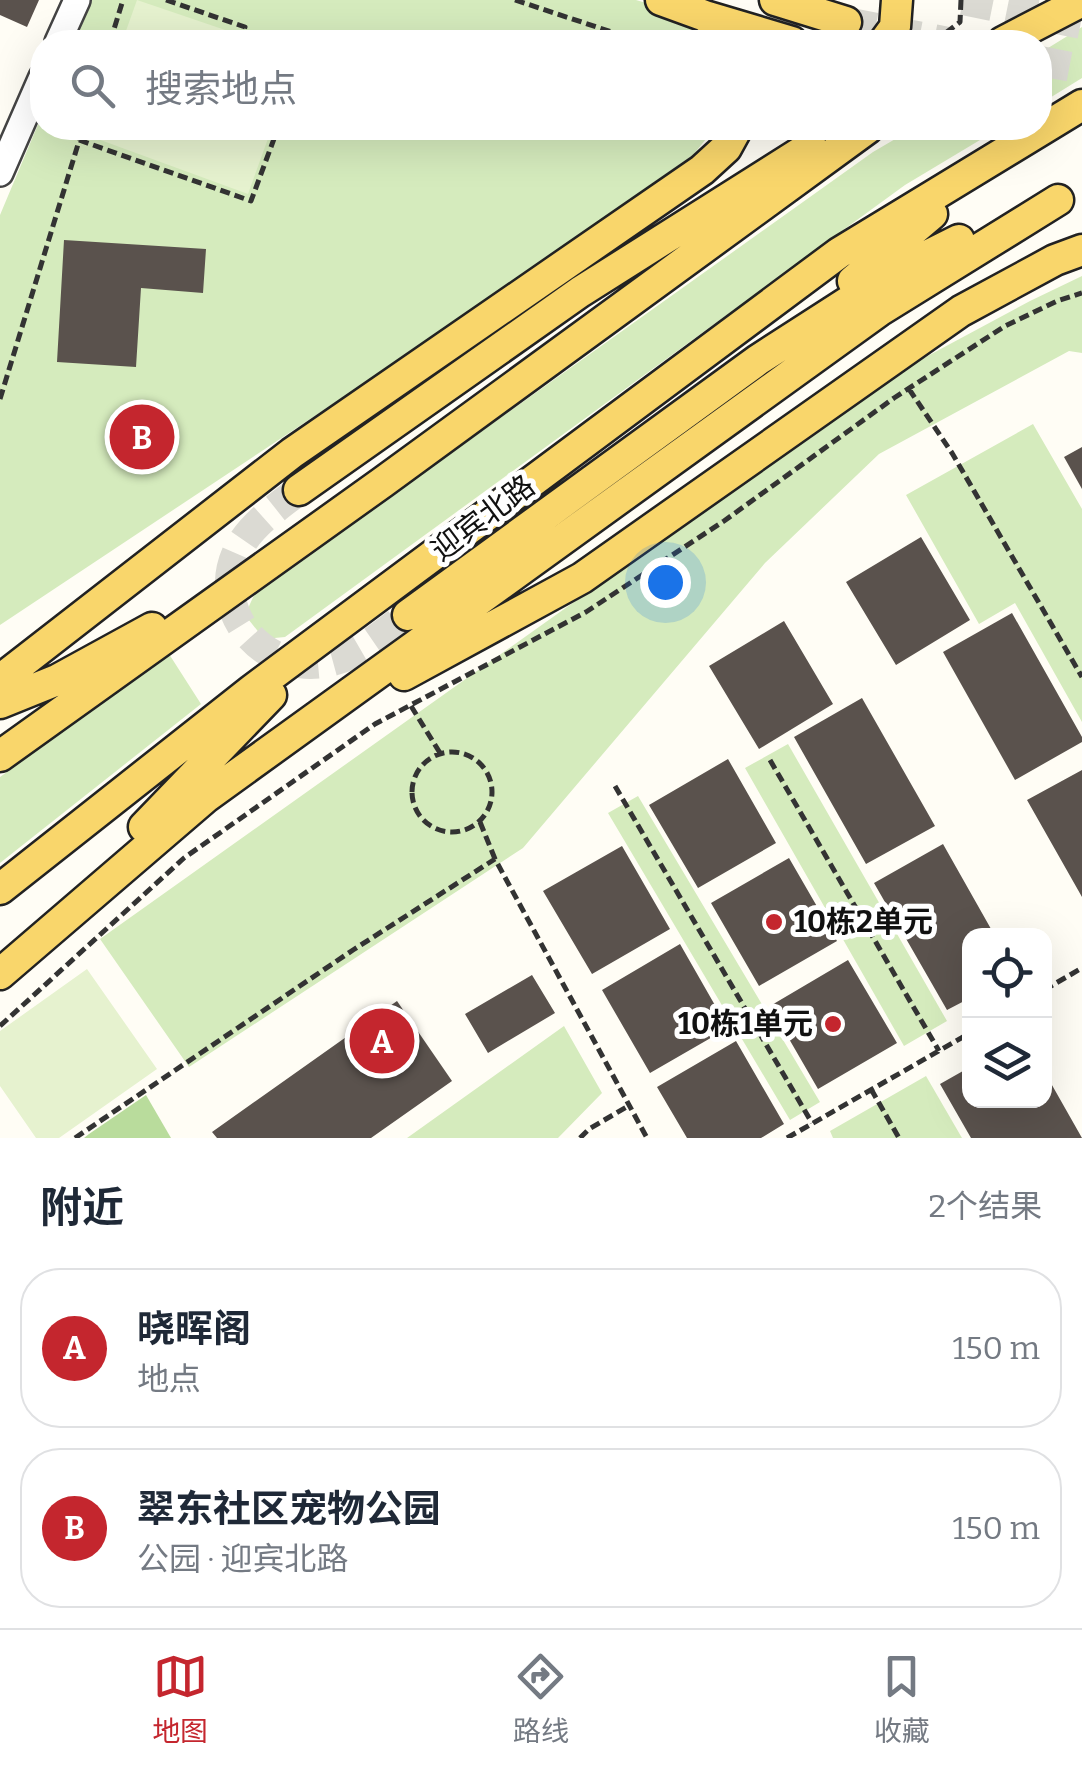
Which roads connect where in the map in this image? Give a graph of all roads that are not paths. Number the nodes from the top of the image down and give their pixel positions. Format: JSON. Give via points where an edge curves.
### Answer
{"nodes":[{"id":1,"x":77,"y":0,"type":"edge"},
{"id":2,"x":661,"y":0,"type":"edge"},
{"id":3,"x":775,"y":0,"type":"edge"},
{"id":4,"x":897,"y":0,"type":"edge"},
{"id":5,"x":1058,"y":0,"type":"edge"},
{"id":6,"x":1082,"y":1,"type":"edge"},
{"id":7,"x":705,"y":16,"type":"junction"},
{"id":8,"x":846,"y":22,"type":"tunnel mouth"},
{"id":9,"x":63,"y":30,"type":"edge"},
{"id":10,"x":720,"y":30,"type":"edge"},
{"id":11,"x":752,"y":30,"type":"edge"},
{"id":12,"x":893,"y":30,"type":"edge"},
{"id":13,"x":1011,"y":30,"type":"edge"},
{"id":14,"x":1027,"y":30,"type":"edge"},
{"id":15,"x":30,"y":104,"type":"edge"},
{"id":16,"x":1082,"y":105,"type":"edge"},
{"id":17,"x":1052,"y":122,"type":"edge"},
{"id":18,"x":731,"y":140,"type":"edge"},
{"id":19,"x":749,"y":140,"type":"edge"},
{"id":20,"x":820,"y":140,"type":"edge"},
{"id":21,"x":852,"y":140,"type":"edge"},
{"id":22,"x":1021,"y":140,"type":"edge"},
{"id":23,"x":1016,"y":143,"type":"junction"},
{"id":24,"x":0,"y":173,"type":"edge"},
{"id":25,"x":1070,"y":196,"type":"edge"},
{"id":26,"x":1082,"y":250,"type":"edge"},
{"id":27,"x":580,"y":292,"type":"junction"},
{"id":28,"x":758,"y":360,"type":"junction"},
{"id":29,"x":383,"y":482,"type":"junction"},
{"id":30,"x":299,"y":490,"type":"tunnel mouth"},
{"id":31,"x":408,"y":615,"type":"tunnel mouth"},
{"id":32,"x":307,"y":649,"type":"junction"},
{"id":33,"x":0,"y":680,"type":"edge"},
{"id":34,"x":0,"y":704,"type":"edge"},
{"id":35,"x":288,"y":739,"type":"junction"},
{"id":36,"x":0,"y":756,"type":"edge"},
{"id":37,"x":0,"y":888,"type":"edge"},
{"id":38,"x":31,"y":945,"type":"junction"},
{"id":39,"x":0,"y":974,"type":"edge"}],
"edges":[{"from":1,"to":9,"type":"lane"},
{"from":2,"to":7,"type":"main road"},
{"from":3,"to":8,"type":"main road"},
{"from":4,"to":12,"type":"main road"},
{"from":5,"to":13,"type":"main road"},
{"from":6,"to":14,"type":"main road"},
{"from":7,"to":10,"type":"main road"},
{"from":7,"to":11,"type":"main road"},
{"from":15,"to":24,"type":"lane"},
{"from":16,"to":17,"type":"main road","name":"迎宾北路"},
{"from":18,"to":33,"type":"main road","via":[[702,170],[292,454]]},
{"from":19,"to":27,"type":"main road","via":[[732,169]]},
{"from":20,"to":27,"type":"main road"},
{"from":21,"to":29,"type":"main road"},
{"from":22,"to":23,"type":"main road","name":"迎宾北路"},
{"from":23,"to":28,"type":"main road"},
{"from":23,"to":32,"type":"main road","name":"迎宾北路","via":[[839,253]]},
{"from":25,"to":28,"type":"main road","via":[[980,230],[893,274]]},
{"from":25,"to":35,"type":"main road","via":[[878,310]]},
{"from":26,"to":35,"type":"main road","via":[[961,311],[582,578]]},
{"from":27,"to":30,"type":"main road"},
{"from":28,"to":31,"type":"main road"},
{"from":29,"to":34,"type":"main road","via":[[170,618]]},
{"from":29,"to":36,"type":"main road"},
{"from":32,"to":37,"type":"main road","name":"迎宾北路"},
{"from":32,"to":38,"type":"main road","via":[[271,695]]},
{"from":35,"to":38,"type":"main road","via":[[206,797]]},
{"from":38,"to":39,"type":"main road"}]}
